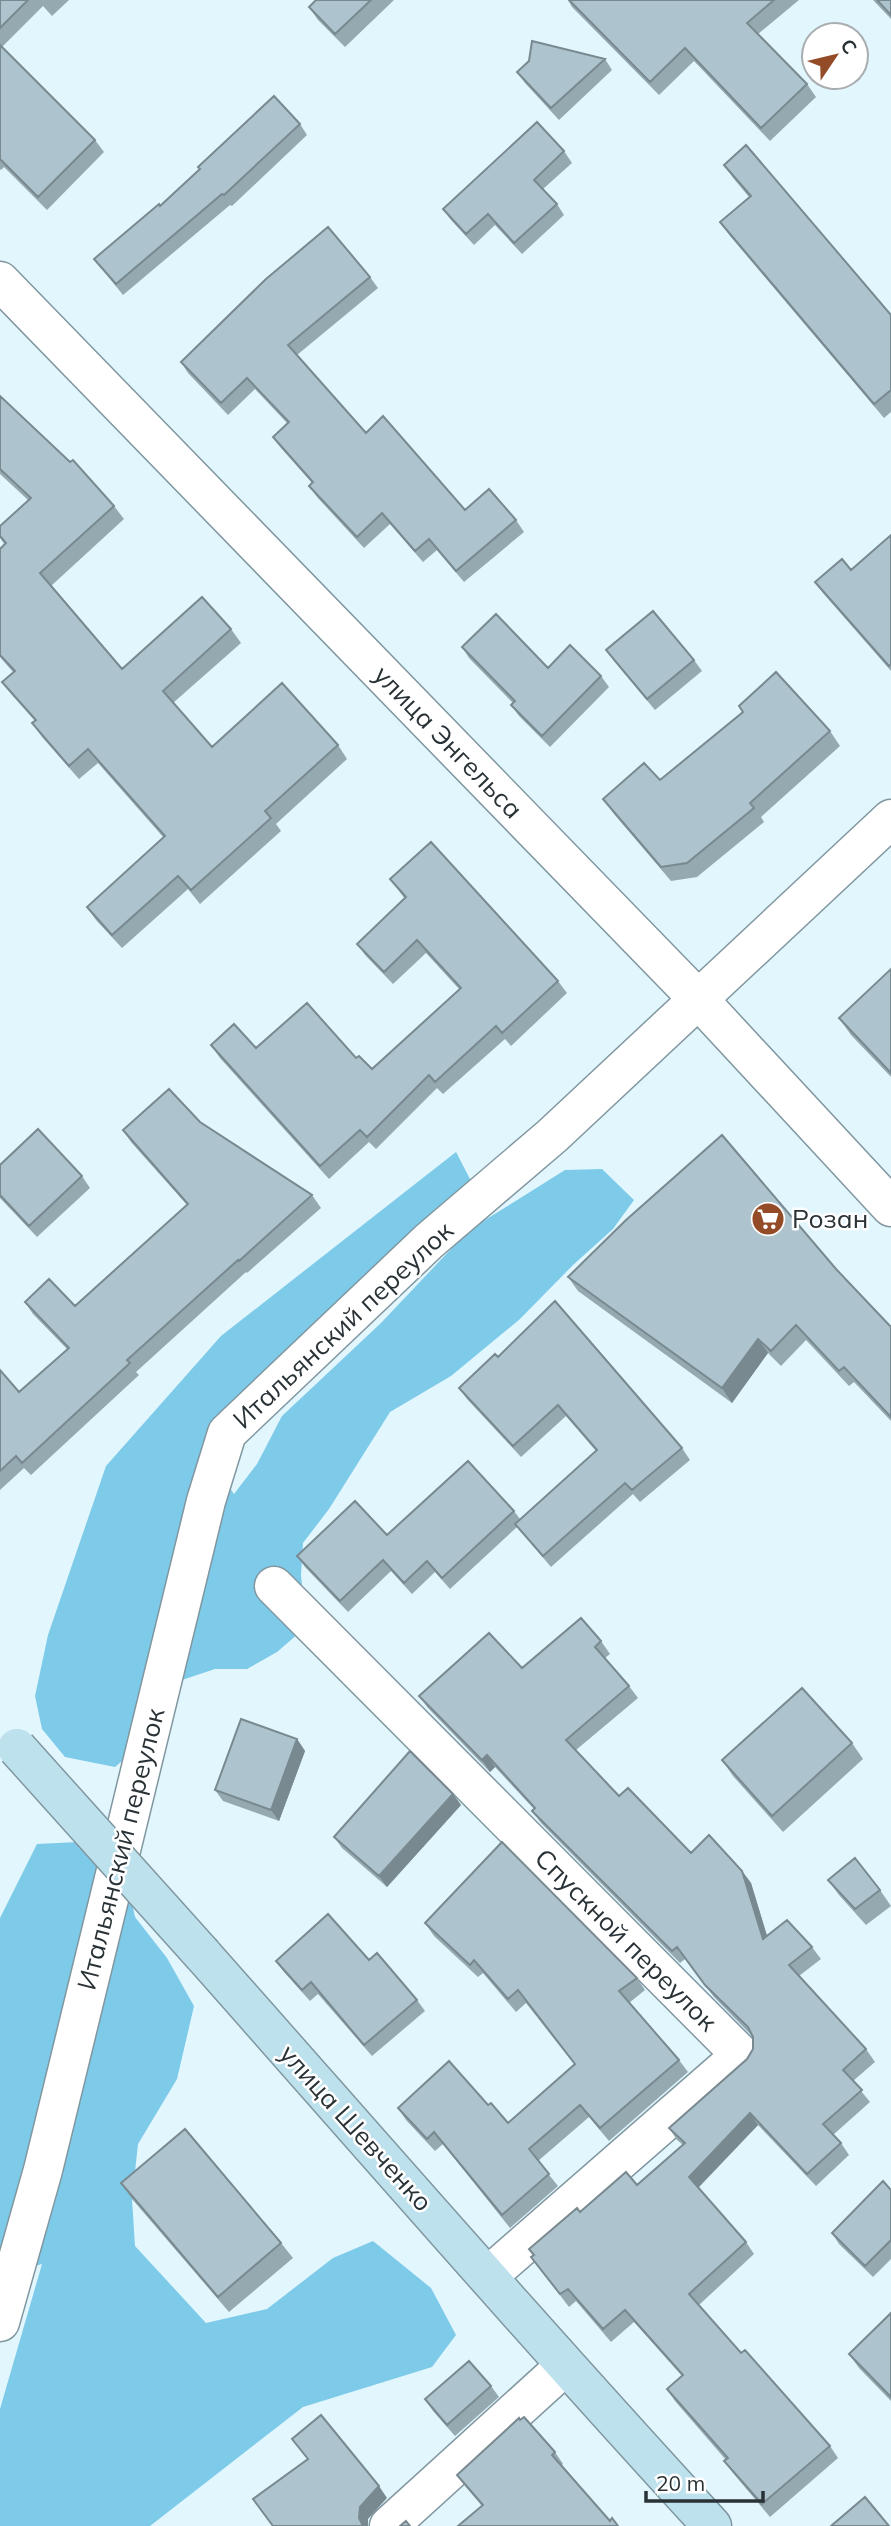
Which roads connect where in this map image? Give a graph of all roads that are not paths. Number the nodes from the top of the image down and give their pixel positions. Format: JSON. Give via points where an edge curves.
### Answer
{"nodes":[{"id":1,"x":0,"y":281,"type":"edge"},
{"id":2,"x":891,"y":819,"type":"edge"},
{"id":3,"x":699,"y":1000,"type":"junction"},
{"id":4,"x":891,"y":1208,"type":"edge"},
{"id":5,"x":274,"y":1586,"type":"dead end"},
{"id":6,"x":8,"y":1739,"type":"edge"},
{"id":7,"x":488,"y":2276,"type":"junction"},
{"id":8,"x":0,"y":2322,"type":"edge"},
{"id":9,"x":565,"y":2366,"type":"junction"},
{"id":10,"x":389,"y":2526,"type":"edge"},
{"id":11,"x":712,"y":2526,"type":"edge"}],
"edges":[{"from":1,"to":3,"type":"street","name":"улица Энгельса"},
{"from":2,"to":3,"type":"street","name":"Итальянский переулок"},
{"from":3,"to":4,"type":"street","name":"улица Энгельса"},
{"from":3,"to":8,"type":"street","name":"Итальянский переулок","via":[[552,1136],[429,1241],[228,1433],[206,1500],[54,2125]]},
{"from":5,"to":7,"type":"street","name":"Спускной переулок","via":[[741,2055]]},
{"from":6,"to":7,"type":"street","name":"улица Шевченко","bridge":true},
{"from":7,"to":9,"type":"street","name":"улица Шевченко"},
{"from":9,"to":10,"type":"street"},
{"from":9,"to":11,"type":"street","name":"улица Шевченко"}]}
